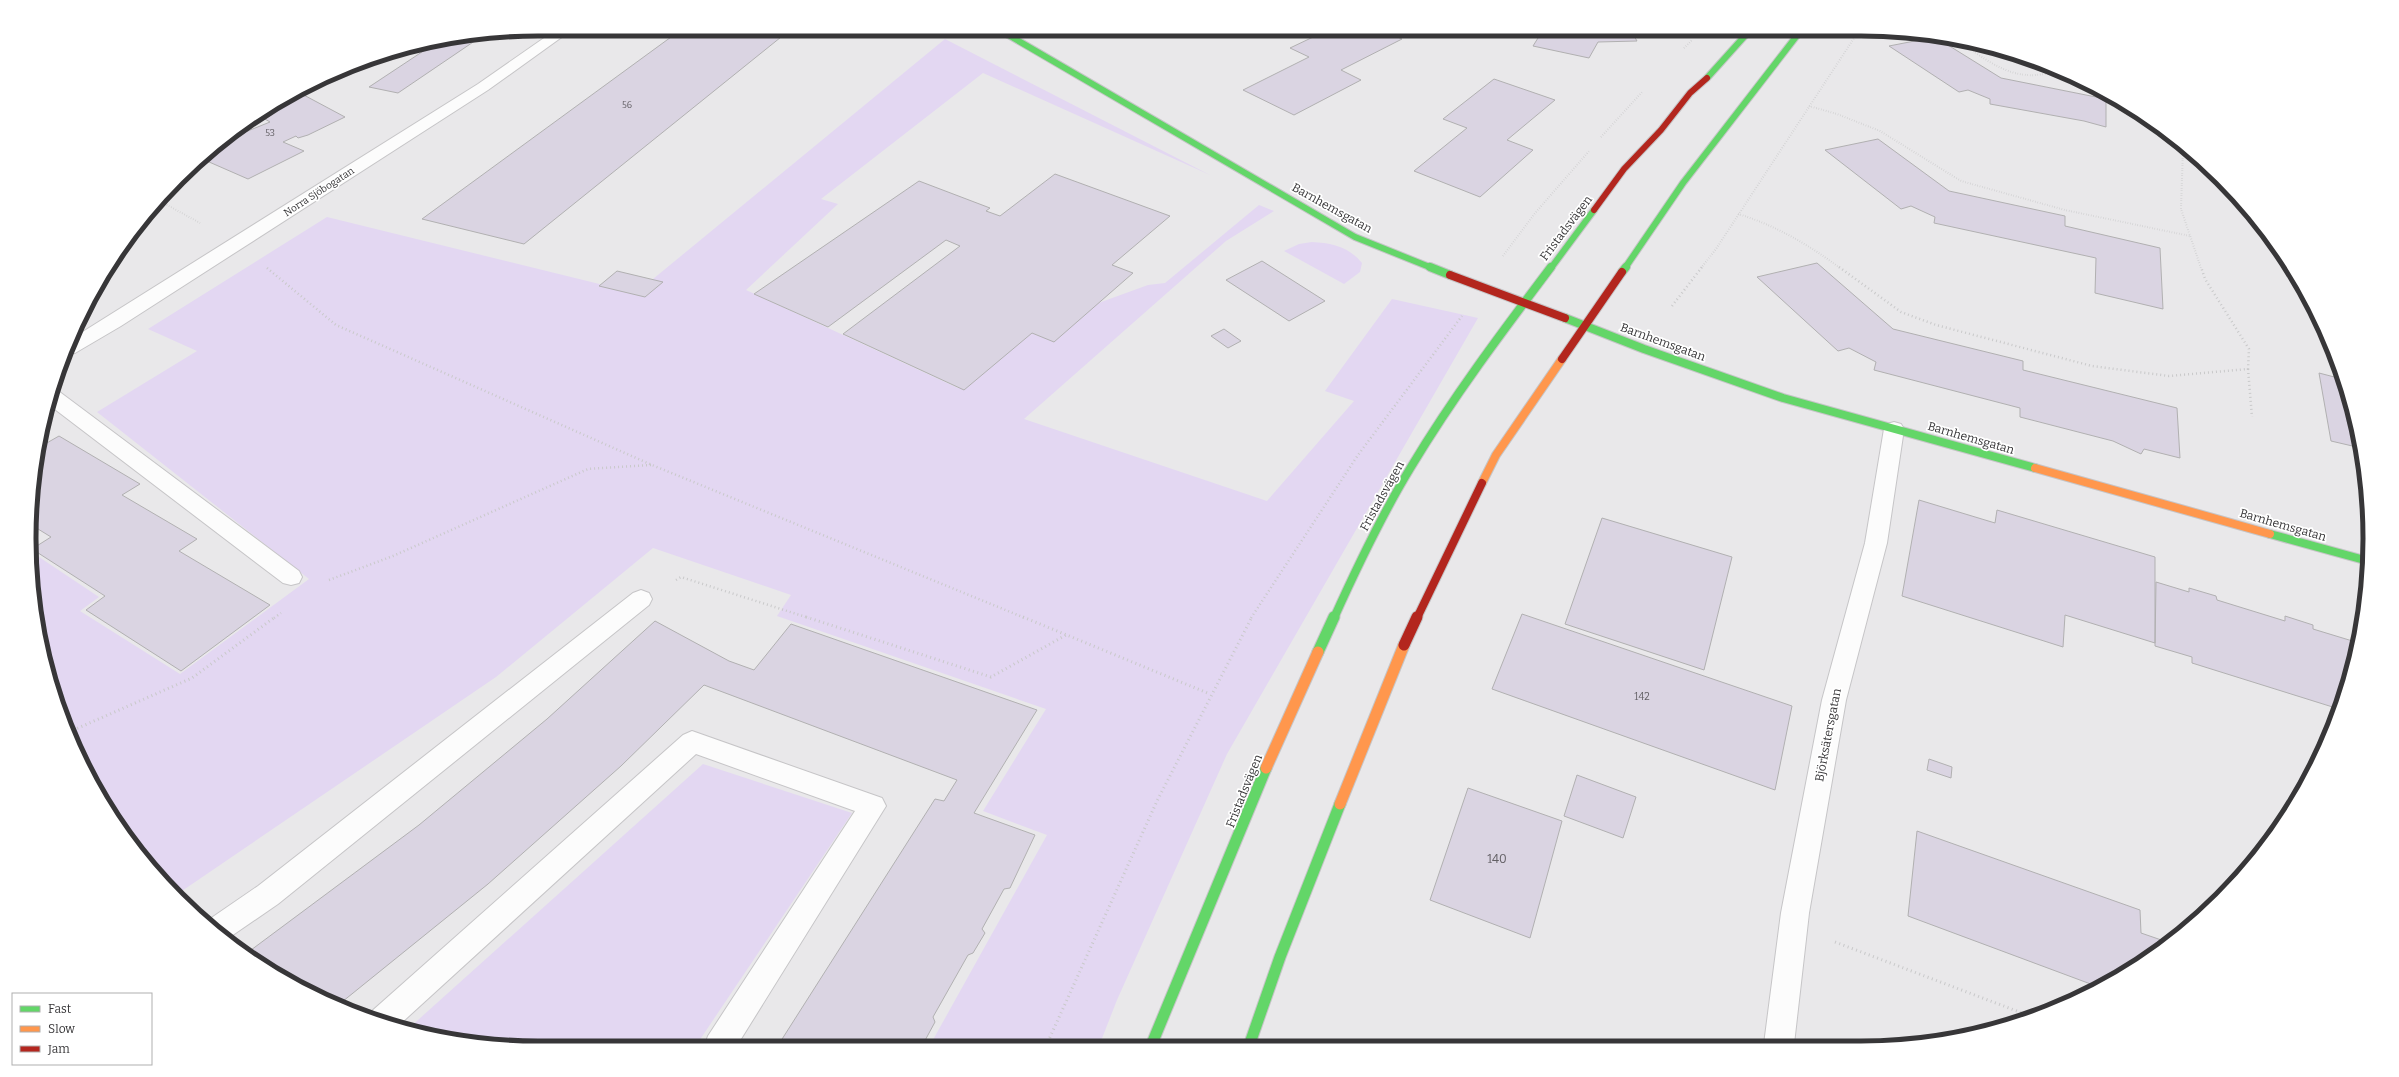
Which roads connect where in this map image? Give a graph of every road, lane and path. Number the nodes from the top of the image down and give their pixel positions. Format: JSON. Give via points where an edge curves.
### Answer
{"nodes":[{"id":1,"x":556,"y":36,"type":"edge"},
{"id":2,"x":1010,"y":36,"type":"edge"},
{"id":3,"x":1744,"y":36,"type":"edge"},
{"id":4,"x":1797,"y":36,"type":"edge"},
{"id":5,"x":1855,"y":36,"type":"edge"},
{"id":6,"x":1971,"y":49,"type":"edge"},
{"id":7,"x":2050,"y":73,"type":"edge"},
{"id":8,"x":1809,"y":106,"type":"junction"},
{"id":9,"x":2184,"y":154,"type":"edge"},
{"id":10,"x":164,"y":203,"type":"edge"},
{"id":11,"x":1738,"y":214,"type":"junction"},
{"id":12,"x":2190,"y":236,"type":"junction"},
{"id":13,"x":237,"y":244,"type":"junction"},
{"id":14,"x":1512,"y":244,"type":"dead end"},
{"id":15,"x":1482,"y":286,"type":"junction"},
{"id":16,"x":1524,"y":302,"type":"junction"},
{"id":17,"x":1672,"y":306,"type":"dead end"},
{"id":18,"x":1584,"y":326,"type":"junction"},
{"id":19,"x":74,"y":345,"type":"edge"},
{"id":20,"x":2248,"y":369,"type":"junction"},
{"id":21,"x":56,"y":400,"type":"edge"},
{"id":22,"x":2252,"y":416,"type":"dead end"},
{"id":23,"x":1894,"y":429,"type":"junction"},
{"id":24,"x":652,"y":465,"type":"junction"},
{"id":25,"x":2362,"y":559,"type":"edge"},
{"id":26,"x":291,"y":577,"type":"dead end"},
{"id":27,"x":327,"y":581,"type":"dead end"},
{"id":28,"x":641,"y":599,"type":"joint"},
{"id":29,"x":288,"y":608,"type":"dead end"},
{"id":30,"x":1066,"y":635,"type":"junction"},
{"id":31,"x":1210,"y":694,"type":"junction"},
{"id":32,"x":74,"y":730,"type":"edge"},
{"id":33,"x":1793,"y":926,"type":"junction"},
{"id":34,"x":221,"y":927,"type":"edge"},
{"id":35,"x":2024,"y":1013,"type":"edge"},
{"id":36,"x":386,"y":1017,"type":"edge"},
{"id":37,"x":723,"y":1041,"type":"edge"},
{"id":38,"x":1048,"y":1041,"type":"edge"},
{"id":39,"x":1153,"y":1041,"type":"edge"},
{"id":40,"x":1251,"y":1041,"type":"edge"},
{"id":41,"x":1778,"y":1041,"type":"edge"}],
"edges":[{"from":1,"to":13,"type":"street","name":"Norra Sjöbogatan","via":[[483,87]]},
{"from":2,"to":15,"type":"street","name":"Barnhemsgatan","via":[[1355,237]]},
{"from":3,"to":16,"type":"street","name":"Fristadsvägen","via":[[1717,69],[1690,93],[1661,130],[1624,169]]},
{"from":4,"to":18,"type":"street","via":[[1683,183]]},
{"from":5,"to":8,"type":"path"},
{"from":6,"to":7,"type":"path","via":[[1987,62],[2005,70],[2035,76]]},
{"from":8,"to":11,"type":"path"},
{"from":8,"to":12,"type":"path","via":[[1880,131],[1961,181],[2065,210]]},
{"from":9,"to":12,"type":"path","via":[[2181,209]]},
{"from":10,"to":13,"type":"path"},
{"from":11,"to":17,"type":"path","via":[[1716,249]]},
{"from":11,"to":20,"type":"path","via":[[1762,221],[1821,254],[1901,312],[1936,326],[2100,367],[2169,376]]},
{"from":12,"to":20,"type":"path","via":[[2205,279],[2249,349]]},
{"from":13,"to":19,"type":"street","name":"Norra Sjöbogatan"},
{"from":13,"to":24,"type":"path","via":[[336,325]]},
{"from":14,"to":15,"type":"path"},
{"from":15,"to":16,"type":"street","name":"Barnhemsgatan"},
{"from":15,"to":31,"type":"path","via":[[1451,333],[1358,455],[1246,626]]},
{"from":16,"to":18,"type":"street","name":"Barnhemsgatan"},
{"from":16,"to":39,"type":"street","name":"Fristadsvägen","via":[[1425,444],[1363,556],[1289,713]]},
{"from":18,"to":23,"type":"street","name":"Barnhemsgatan","via":[[1783,398]]},
{"from":18,"to":40,"type":"street","via":[[1496,455],[1393,669],[1280,957]]},
{"from":20,"to":22,"type":"path"},
{"from":21,"to":26,"type":"street"},
{"from":23,"to":25,"type":"street","name":"Barnhemsgatan"},
{"from":23,"to":33,"type":"street","name":"Björksätersgatan","via":[[1876,543],[1834,700]]},
{"from":24,"to":27,"type":"path","via":[[588,469],[393,556]]},
{"from":24,"to":30,"type":"path"},
{"from":28,"to":30,"type":"path","via":[[681,577],[991,677]]},
{"from":28,"to":34,"type":"street","via":[[268,895]]},
{"from":29,"to":32,"type":"path","via":[[192,678]]},
{"from":30,"to":31,"type":"path"},
{"from":31,"to":38,"type":"path","via":[[1157,800]]},
{"from":33,"to":35,"type":"path"},
{"from":33,"to":41,"type":"street","name":"Björksätersgatan"},
{"from":36,"to":37,"type":"street","via":[[692,742],[873,806]]}]}
